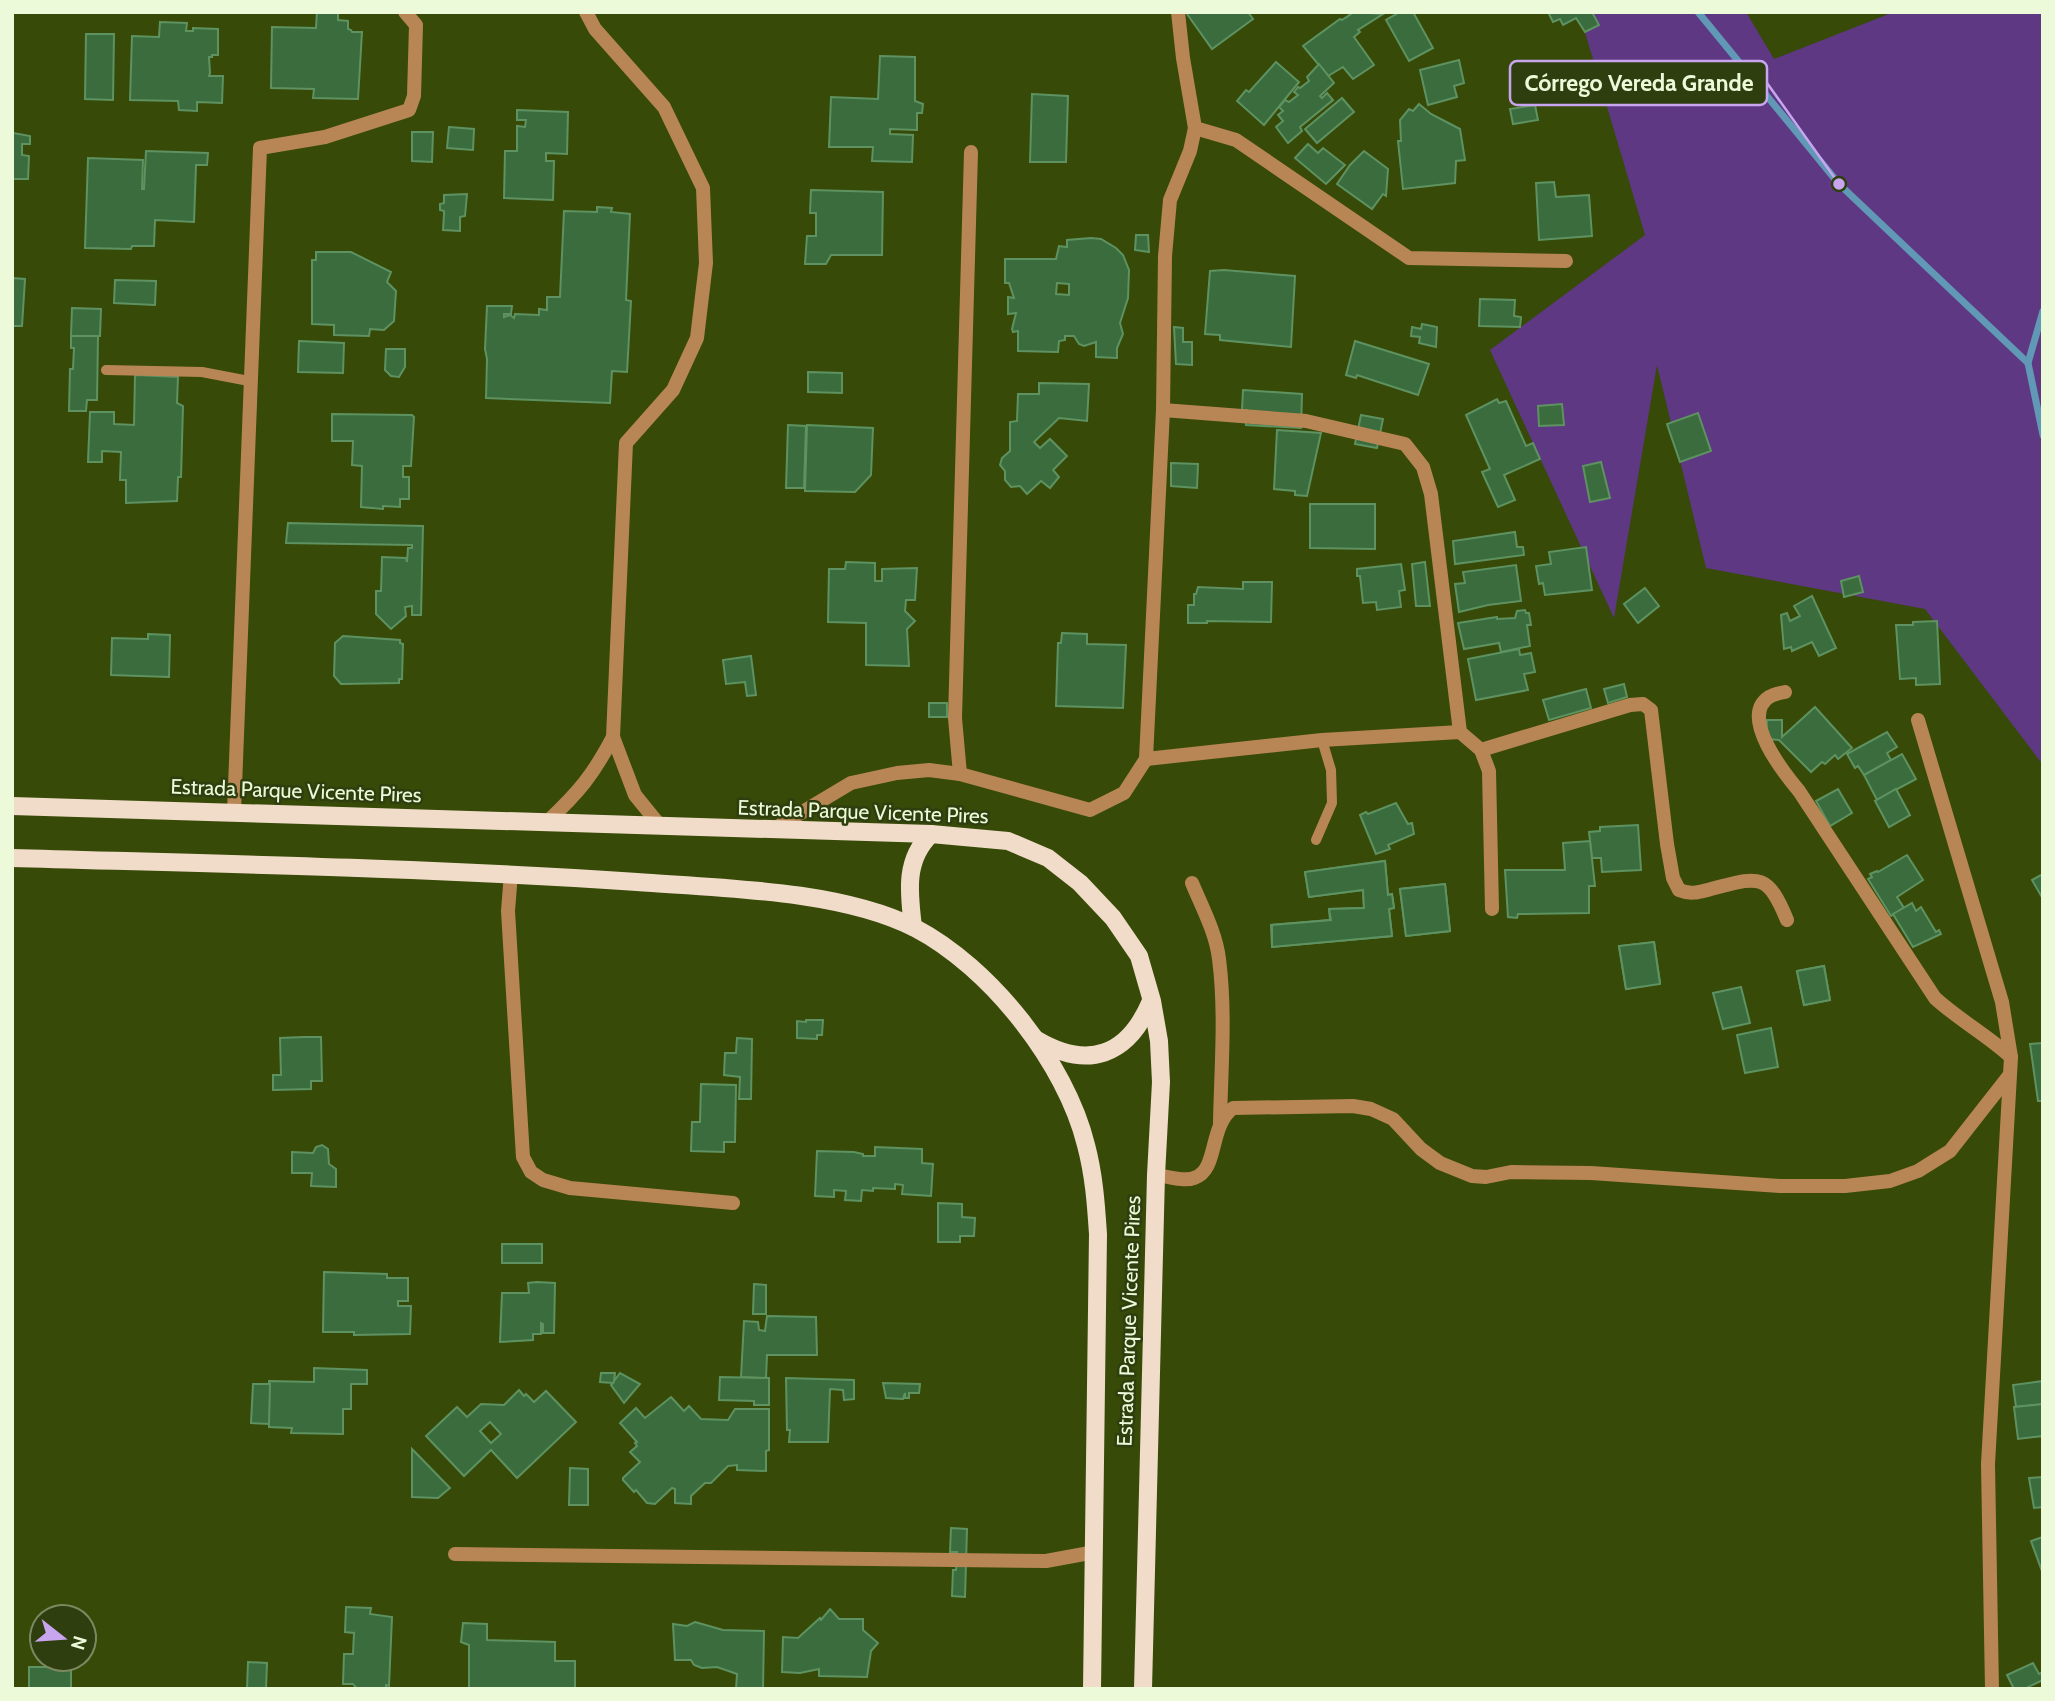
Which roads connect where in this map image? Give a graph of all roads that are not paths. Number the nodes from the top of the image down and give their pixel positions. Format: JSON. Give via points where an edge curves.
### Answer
{"nodes":[{"id":1,"x":405,"y":12,"type":"edge"},
{"id":2,"x":586,"y":12,"type":"edge"},
{"id":3,"x":1178,"y":12,"type":"edge"},
{"id":4,"x":1195,"y":128,"type":"junction"},
{"id":5,"x":971,"y":152,"type":"dead end"},
{"id":6,"x":1566,"y":261,"type":"dead end"},
{"id":7,"x":106,"y":370,"type":"dead end"},
{"id":8,"x":249,"y":381,"type":"junction"},
{"id":9,"x":1163,"y":410,"type":"junction"},
{"id":10,"x":1785,"y":692,"type":"dead end"},
{"id":11,"x":1918,"y":720,"type":"dead end"},
{"id":12,"x":1460,"y":732,"type":"junction"},
{"id":13,"x":613,"y":737,"type":"junction"},
{"id":14,"x":1322,"y":740,"type":"junction"},
{"id":15,"x":1481,"y":750,"type":"junction"},
{"id":16,"x":1146,"y":759,"type":"junction"},
{"id":17,"x":960,"y":774,"type":"junction"},
{"id":18,"x":12,"y":806,"type":"edge"},
{"id":19,"x":234,"y":812,"type":"junction"},
{"id":20,"x":548,"y":821,"type":"junction"},
{"id":21,"x":661,"y":827,"type":"junction"},
{"id":22,"x":774,"y":829,"type":"junction"},
{"id":23,"x":931,"y":834,"type":"junction"},
{"id":24,"x":1316,"y":841,"type":"dead end"},
{"id":25,"x":12,"y":858,"type":"edge"},
{"id":26,"x":511,"y":873,"type":"junction"},
{"id":27,"x":1192,"y":883,"type":"dead end"},
{"id":28,"x":1492,"y":909,"type":"dead end"},
{"id":29,"x":1787,"y":920,"type":"dead end"},
{"id":30,"x":913,"y":927,"type":"junction"},
{"id":31,"x":1152,"y":1000,"type":"junction"},
{"id":32,"x":1037,"y":1040,"type":"junction"},
{"id":33,"x":2011,"y":1057,"type":"junction"},
{"id":34,"x":2008,"y":1077,"type":"junction"},
{"id":35,"x":1220,"y":1123,"type":"junction"},
{"id":36,"x":1156,"y":1175,"type":"junction"},
{"id":37,"x":733,"y":1203,"type":"dead end"},
{"id":38,"x":1095,"y":1552,"type":"junction"},
{"id":39,"x":455,"y":1554,"type":"dead end"},
{"id":40,"x":1092,"y":1689,"type":"edge"},
{"id":41,"x":1143,"y":1689,"type":"edge"},
{"id":42,"x":1992,"y":1689,"type":"edge"}],
"edges":[{"from":1,"to":8,"type":"street","via":[[416,25],[414,96],[409,110],[325,137],[260,148]]},
{"from":2,"to":13,"type":"street","via":[[595,29],[664,107],[703,188],[706,263],[697,338],[673,390],[626,443]]},
{"from":3,"to":4,"type":"street"},
{"from":4,"to":6,"type":"street","via":[[1237,140],[1409,258]]},
{"from":4,"to":9,"type":"street","via":[[1170,200]]},
{"from":5,"to":17,"type":"street","via":[[955,718]]},
{"from":7,"to":8,"type":"lane","via":[[202,372]]},
{"from":8,"to":19,"type":"street"},
{"from":9,"to":12,"type":"street","via":[[1306,421],[1405,444],[1423,467],[1431,494]]},
{"from":9,"to":16,"type":"street"},
{"from":10,"to":33,"type":"street","via":[[1770,696],[1761,706],[1759,725],[1776,764],[1799,791],[1935,998]]},
{"from":11,"to":33,"type":"street","via":[[2002,1002]]},
{"from":12,"to":14,"type":"street"},
{"from":12,"to":15,"type":"street"},
{"from":13,"to":20,"type":"street","via":[[579,792]]},
{"from":13,"to":21,"type":"street","via":[[635,795]]},
{"from":14,"to":16,"type":"street"},
{"from":14,"to":24,"type":"lane","via":[[1331,770],[1332,803]]},
{"from":15,"to":28,"type":"street","via":[[1489,771]]},
{"from":15,"to":29,"type":"street","via":[[1643,705],[1651,710],[1667,844],[1679,890],[1690,894],[1755,880],[1768,884]]},
{"from":16,"to":17,"type":"street","via":[[1124,793],[1090,810]]},
{"from":17,"to":22,"type":"street","via":[[929,770],[851,783]]},
{"from":18,"to":19,"type":"main road","name":"Estrada Parque Vicente Pires"},
{"from":19,"to":20,"type":"main road","name":"Estrada Parque Vicente Pires"},
{"from":20,"to":21,"type":"main road","name":"Estrada Parque Vicente Pires"},
{"from":21,"to":22,"type":"main road","name":"Estrada Parque Vicente Pires"},
{"from":22,"to":23,"type":"main road","name":"Estrada Parque Vicente Pires"},
{"from":23,"to":30,"type":"main road","via":[[911,867],[908,892]]},
{"from":23,"to":31,"type":"main road","name":"Estrada Parque Vicente Pires","via":[[1008,841],[1048,858],[1113,918],[1139,956]]},
{"from":25,"to":26,"type":"main road","name":"Estrada Parque Vicente Pires"},
{"from":26,"to":30,"type":"main road","name":"Estrada Parque Vicente Pires","via":[[790,895],[858,907]]},
{"from":26,"to":37,"type":"street","via":[[508,911],[523,1157],[531,1172],[570,1188]]},
{"from":27,"to":35,"type":"street","via":[[1219,958]]},
{"from":30,"to":32,"type":"main road","name":"Estrada Parque Vicente Pires","via":[[977,970]]},
{"from":31,"to":32,"type":"main road","via":[[1142,1023],[1126,1041],[1105,1052],[1082,1056],[1058,1052]]},
{"from":31,"to":36,"type":"main road","name":"Estrada Parque Vicente Pires","via":[[1161,1082]]},
{"from":32,"to":38,"type":"main road","name":"Estrada Parque Vicente Pires","via":[[1072,1104],[1095,1190]]},
{"from":33,"to":34,"type":"street"},
{"from":34,"to":35,"type":"street","via":[[1950,1151],[1918,1171],[1890,1181],[1845,1186],[1767,1186],[1591,1173],[1472,1176],[1440,1163],[1393,1119],[1353,1106],[1233,1108]]},
{"from":34,"to":42,"type":"street","via":[[1988,1464]]},
{"from":35,"to":36,"type":"street","via":[[1204,1173],[1193,1179]]},
{"from":36,"to":41,"type":"main road","name":"Estrada Parque Vicente Pires"},
{"from":38,"to":39,"type":"street","via":[[1046,1561]]},
{"from":38,"to":40,"type":"main road","name":"Estrada Parque Vicente Pires"}]}
